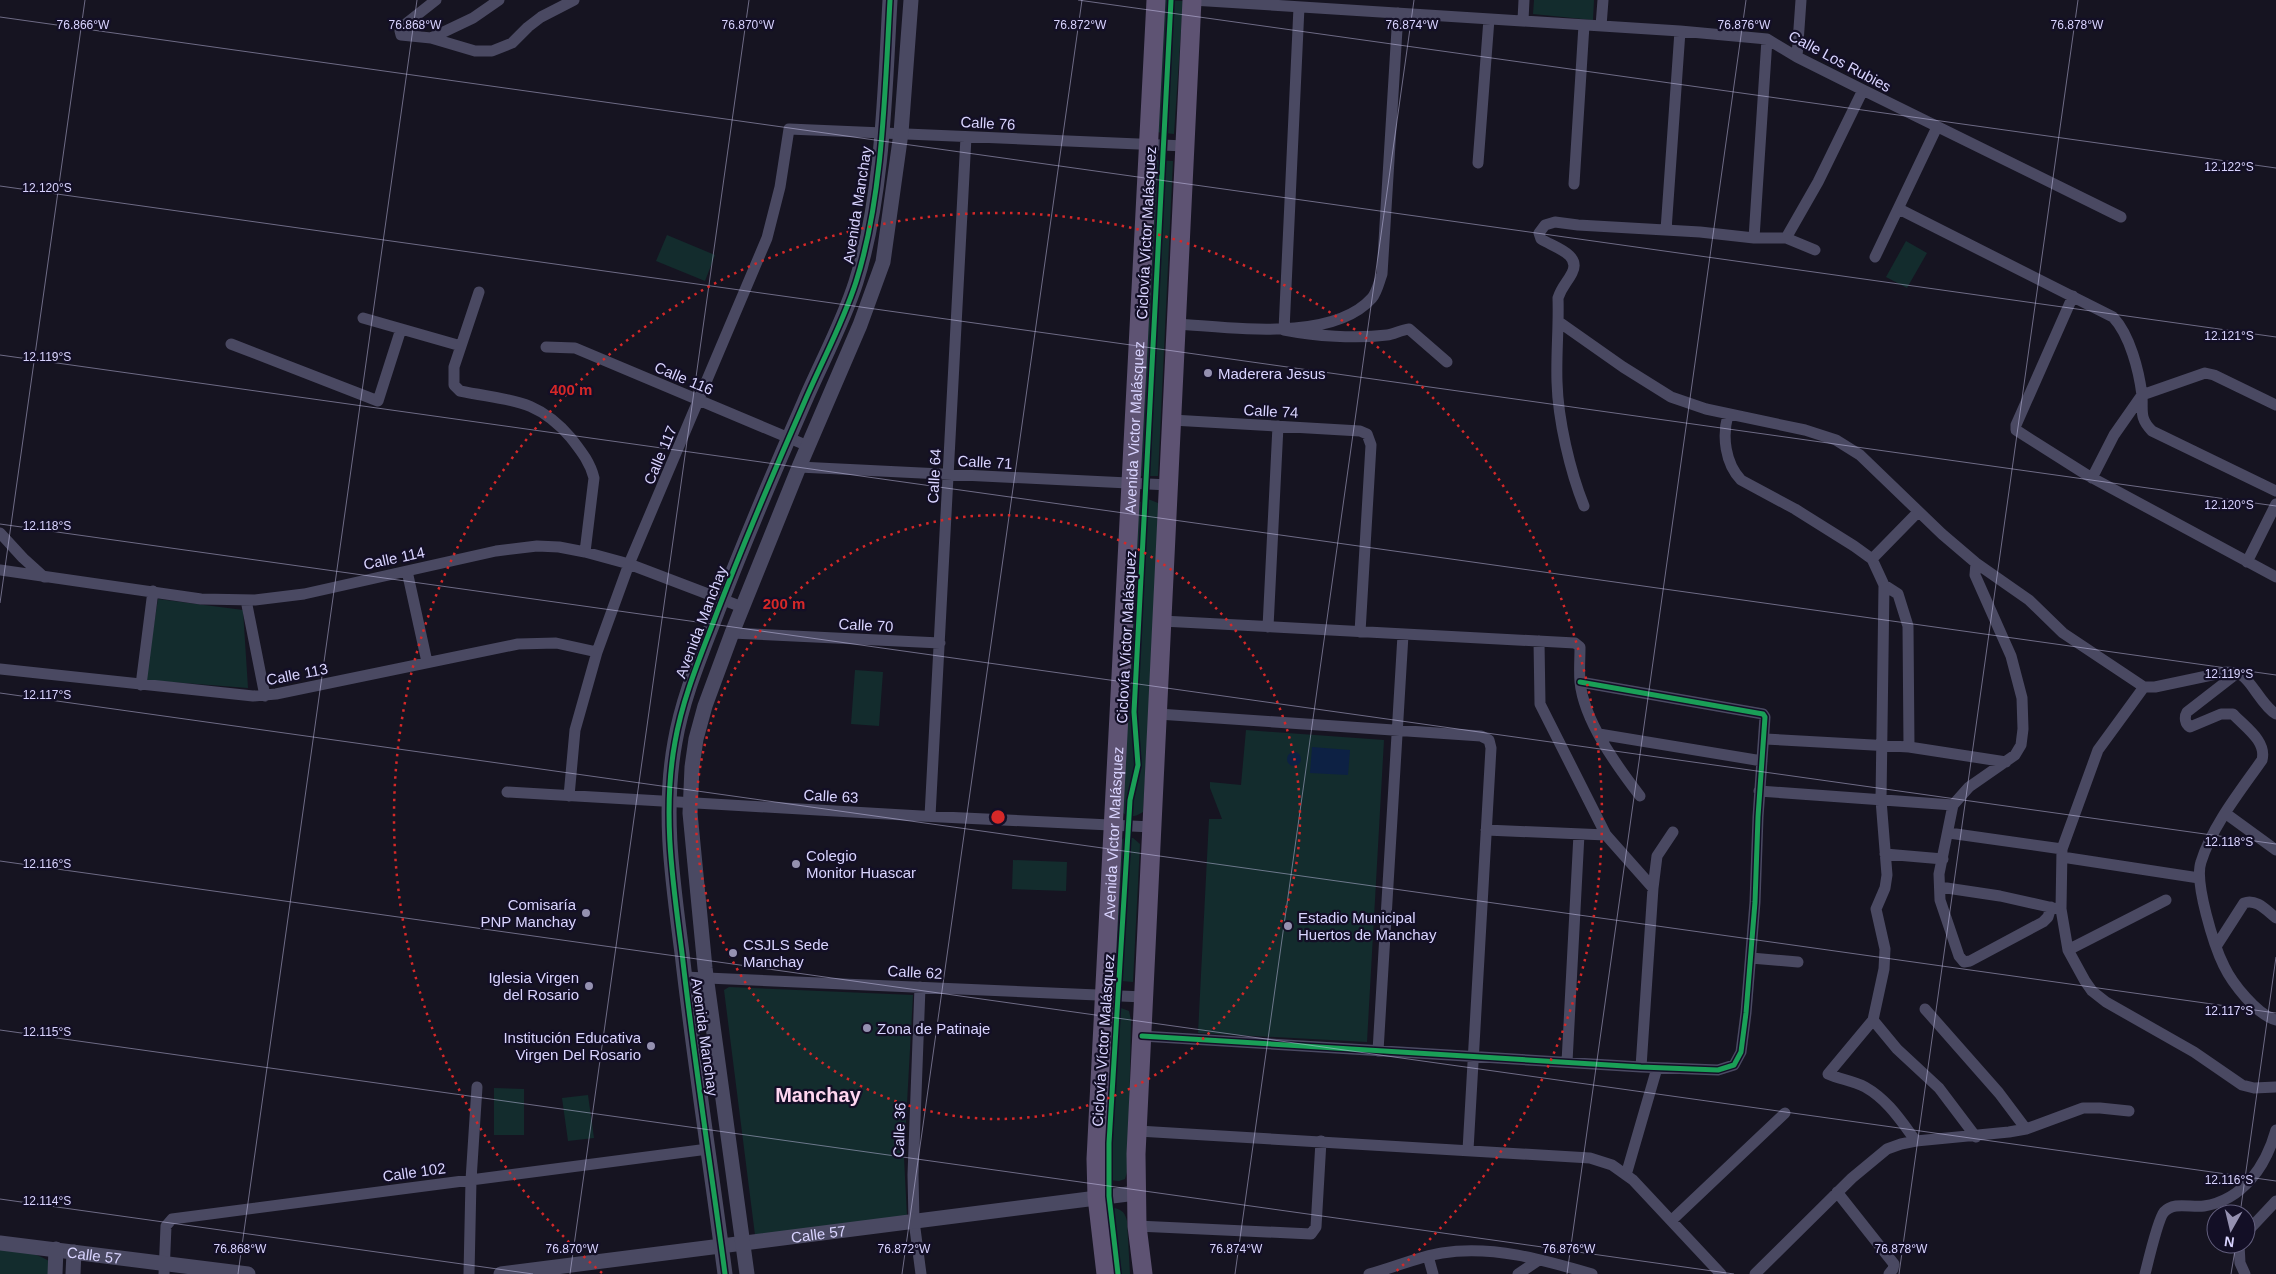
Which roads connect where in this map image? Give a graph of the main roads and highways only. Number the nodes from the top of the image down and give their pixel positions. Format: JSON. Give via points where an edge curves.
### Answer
{"nodes":[{"id":1,"x":1156,"y":0,"type":"edge"},
{"id":2,"x":1192,"y":0,"type":"edge"},
{"id":3,"x":1106,"y":1274,"type":"edge"},
{"id":4,"x":1143,"y":1274,"type":"edge"}],
"edges":[{"from":1,"to":3,"type":"main road","name":"Avenida Victor Malásquez","via":[[1096,1172]]},
{"from":2,"to":4,"type":"main road","via":[[1138,1131],[1136,1193]]}]}
